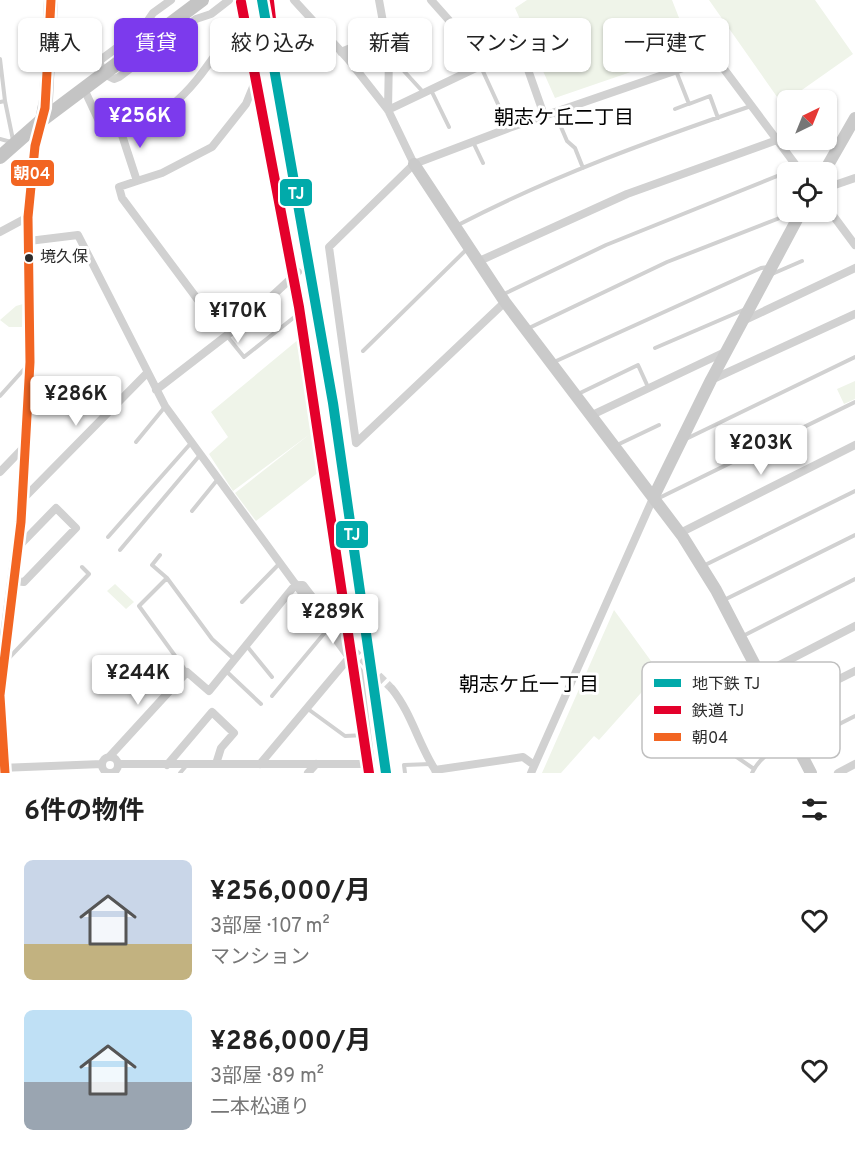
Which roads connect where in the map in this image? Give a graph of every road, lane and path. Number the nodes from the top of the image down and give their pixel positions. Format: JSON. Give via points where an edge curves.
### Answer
{"nodes":[{"id":1,"x":51,"y":0,"type":"edge"},
{"id":2,"x":171,"y":0,"type":"edge"},
{"id":3,"x":202,"y":0,"type":"edge"},
{"id":4,"x":229,"y":0,"type":"edge"},
{"id":5,"x":241,"y":0,"type":"edge"},
{"id":6,"x":294,"y":0,"type":"edge"},
{"id":7,"x":379,"y":0,"type":"edge"},
{"id":8,"x":431,"y":0,"type":"edge"},
{"id":9,"x":244,"y":18,"type":"edge"},
{"id":10,"x":383,"y":18,"type":"edge"},
{"id":11,"x":446,"y":18,"type":"edge"},
{"id":12,"x":348,"y":49,"type":"edge"},
{"id":13,"x":341,"y":52,"type":"junction"},
{"id":14,"x":0,"y":59,"type":"edge"},
{"id":15,"x":210,"y":60,"type":"edge"},
{"id":16,"x":109,"y":70,"type":"junction"},
{"id":17,"x":253,"y":72,"type":"edge"},
{"id":18,"x":389,"y":72,"type":"edge"},
{"id":19,"x":407,"y":72,"type":"edge"},
{"id":20,"x":468,"y":72,"type":"edge"},
{"id":21,"x":487,"y":72,"type":"edge"},
{"id":22,"x":529,"y":72,"type":"edge"},
{"id":23,"x":670,"y":72,"type":"edge"},
{"id":24,"x":677,"y":72,"type":"edge"},
{"id":25,"x":726,"y":72,"type":"edge"},
{"id":26,"x":255,"y":82,"type":"junction"},
{"id":27,"x":84,"y":89,"type":"junction"},
{"id":28,"x":428,"y":92,"type":"junction"},
{"id":29,"x":3,"y":101,"type":"edge"},
{"id":30,"x":688,"y":104,"type":"junction"},
{"id":31,"x":752,"y":106,"type":"junction"},
{"id":32,"x":675,"y":109,"type":"dead end"},
{"id":33,"x":388,"y":110,"type":"junction"},
{"id":34,"x":555,"y":112,"type":"junction"},
{"id":35,"x":544,"y":115,"type":"junction"},
{"id":36,"x":718,"y":118,"type":"junction"},
{"id":37,"x":855,"y":118,"type":"edge"},
{"id":38,"x":42,"y":120,"type":"junction"},
{"id":39,"x":119,"y":126,"type":"junction"},
{"id":40,"x":449,"y":127,"type":"dead end"},
{"id":41,"x":509,"y":128,"type":"junction"},
{"id":42,"x":0,"y":139,"type":"edge"},
{"id":43,"x":777,"y":140,"type":"joint"},
{"id":44,"x":473,"y":142,"type":"junction"},
{"id":45,"x":14,"y":143,"type":"junction"},
{"id":46,"x":785,"y":150,"type":"edge"},
{"id":47,"x":0,"y":157,"type":"edge"},
{"id":48,"x":271,"y":160,"type":"dead end"},
{"id":49,"x":794,"y":162,"type":"edge"},
{"id":50,"x":830,"y":162,"type":"edge"},
{"id":51,"x":483,"y":163,"type":"dead end"},
{"id":52,"x":414,"y":164,"type":"junction"},
{"id":53,"x":583,"y":168,"type":"junction"},
{"id":54,"x":855,"y":178,"type":"edge"},
{"id":55,"x":777,"y":179,"type":"edge"},
{"id":56,"x":137,"y":181,"type":"junction"},
{"id":57,"x":837,"y":184,"type":"edge"},
{"id":58,"x":28,"y":217,"type":"junction"},
{"id":59,"x":837,"y":218,"type":"edge"},
{"id":60,"x":777,"y":219,"type":"edge"},
{"id":61,"x":796,"y":222,"type":"edge"},
{"id":62,"x":454,"y":227,"type":"junction"},
{"id":63,"x":0,"y":232,"type":"edge"},
{"id":64,"x":852,"y":234,"type":"edge"},
{"id":65,"x":29,"y":241,"type":"junction"},
{"id":66,"x":855,"y":245,"type":"edge"},
{"id":67,"x":468,"y":249,"type":"junction"},
{"id":68,"x":802,"y":261,"type":"dead end"},
{"id":69,"x":477,"y":262,"type":"junction"},
{"id":70,"x":855,"y":268,"type":"edge"},
{"id":71,"x":769,"y":271,"type":"junction"},
{"id":72,"x":298,"y":272,"type":"dead end"},
{"id":73,"x":503,"y":299,"type":"junction"},
{"id":74,"x":204,"y":308,"type":"dead end"},
{"id":75,"x":750,"y":308,"type":"junction"},
{"id":76,"x":855,"y":314,"type":"edge"},
{"id":77,"x":297,"y":315,"type":"dead end"},
{"id":78,"x":743,"y":321,"type":"junction"},
{"id":79,"x":526,"y":330,"type":"junction"},
{"id":80,"x":227,"y":336,"type":"junction"},
{"id":81,"x":655,"y":348,"type":"dead end"},
{"id":82,"x":363,"y":351,"type":"dead end"},
{"id":83,"x":727,"y":351,"type":"junction"},
{"id":84,"x":855,"y":357,"type":"edge"},
{"id":85,"x":30,"y":362,"type":"junction"},
{"id":86,"x":551,"y":363,"type":"junction"},
{"id":87,"x":147,"y":373,"type":"junction"},
{"id":88,"x":711,"y":380,"type":"junction"},
{"id":89,"x":648,"y":388,"type":"junction"},
{"id":90,"x":156,"y":390,"type":"junction"},
{"id":91,"x":576,"y":395,"type":"junction"},
{"id":92,"x":0,"y":396,"type":"edge"},
{"id":93,"x":855,"y":402,"type":"edge"},
{"id":94,"x":165,"y":406,"type":"junction"},
{"id":95,"x":592,"y":415,"type":"junction"},
{"id":96,"x":659,"y":425,"type":"dead end"},
{"id":97,"x":136,"y":442,"type":"dead end"},
{"id":98,"x":191,"y":442,"type":"junction"},
{"id":99,"x":679,"y":442,"type":"junction"},
{"id":100,"x":26,"y":444,"type":"junction"},
{"id":101,"x":855,"y":445,"type":"edge"},
{"id":102,"x":616,"y":446,"type":"junction"},
{"id":103,"x":201,"y":455,"type":"junction"},
{"id":104,"x":0,"y":472,"type":"edge"},
{"id":105,"x":219,"y":478,"type":"junction"},
{"id":106,"x":855,"y":491,"type":"edge"},
{"id":107,"x":655,"y":497,"type":"junction"},
{"id":108,"x":23,"y":499,"type":"junction"},
{"id":109,"x":192,"y":510,"type":"dead end"},
{"id":110,"x":680,"y":533,"type":"junction"},
{"id":111,"x":855,"y":535,"type":"edge"},
{"id":112,"x":108,"y":537,"type":"dead end"},
{"id":113,"x":19,"y":546,"type":"junction"},
{"id":114,"x":120,"y":550,"type":"dead end"},
{"id":115,"x":160,"y":555,"type":"dead end"},
{"id":116,"x":280,"y":563,"type":"junction"},
{"id":117,"x":702,"y":566,"type":"junction"},
{"id":118,"x":82,"y":567,"type":"dead end"},
{"id":119,"x":166,"y":578,"type":"junction"},
{"id":120,"x":855,"y":579,"type":"edge"},
{"id":121,"x":14,"y":581,"type":"junction"},
{"id":122,"x":296,"y":584,"type":"junction"},
{"id":123,"x":721,"y":601,"type":"junction"},
{"id":124,"x":242,"y":602,"type":"dead end"},
{"id":125,"x":855,"y":626,"type":"edge"},
{"id":126,"x":327,"y":630,"type":"junction"},
{"id":127,"x":740,"y":637,"type":"junction"},
{"id":128,"x":246,"y":645,"type":"junction"},
{"id":129,"x":353,"y":650,"type":"tunnel mouth"},
{"id":130,"x":235,"y":659,"type":"junction"},
{"id":131,"x":348,"y":659,"type":"junction"},
{"id":132,"x":753,"y":662,"type":"edge"},
{"id":133,"x":785,"y":662,"type":"edge"},
{"id":134,"x":2,"y":665,"type":"junction"},
{"id":135,"x":225,"y":670,"type":"junction"},
{"id":136,"x":855,"y":671,"type":"edge"},
{"id":137,"x":187,"y":672,"type":"junction"},
{"id":138,"x":272,"y":677,"type":"dead end"},
{"id":139,"x":840,"y":678,"type":"edge"},
{"id":140,"x":392,"y":689,"type":"tunnel mouth"},
{"id":141,"x":0,"y":695,"type":"edge"},
{"id":142,"x":273,"y":696,"type":"dead end"},
{"id":143,"x":261,"y":704,"type":"dead end"},
{"id":144,"x":306,"y":708,"type":"junction"},
{"id":145,"x":855,"y":716,"type":"edge"},
{"id":146,"x":840,"y":723,"type":"edge"},
{"id":147,"x":367,"y":735,"type":"junction"},
{"id":148,"x":1,"y":741,"type":"edge"},
{"id":149,"x":110,"y":756,"type":"junction"},
{"id":150,"x":736,"y":758,"type":"edge"},
{"id":151,"x":763,"y":758,"type":"edge"},
{"id":152,"x":803,"y":758,"type":"edge"},
{"id":153,"x":102,"y":764,"type":"junction"},
{"id":154,"x":118,"y":764,"type":"junction"},
{"id":155,"x":260,"y":764,"type":"junction"},
{"id":156,"x":316,"y":764,"type":"junction"},
{"id":157,"x":855,"y":764,"type":"edge"},
{"id":158,"x":167,"y":765,"type":"junction"},
{"id":159,"x":213,"y":767,"type":"edge"},
{"id":160,"x":183,"y":769,"type":"edge"},
{"id":161,"x":369,"y":769,"type":"edge"},
{"id":162,"x":435,"y":769,"type":"edge"},
{"id":163,"x":532,"y":769,"type":"edge"},
{"id":164,"x":10,"y":770,"type":"edge"},
{"id":165,"x":753,"y":771,"type":"edge"},
{"id":166,"x":112,"y":773,"type":"edge"},
{"id":167,"x":308,"y":773,"type":"edge"},
{"id":168,"x":405,"y":773,"type":"edge"},
{"id":169,"x":811,"y":773,"type":"edge"},
{"id":170,"x":838,"y":773,"type":"edge"}],
"edges":[{"from":1,"to":38,"type":"main road"},
{"from":2,"to":16,"type":"street","via":[[153,13],[142,29],[99,61]]},
{"from":3,"to":16,"type":"main road"},
{"from":4,"to":16,"type":"street","via":[[196,19],[119,77],[114,79]]},
{"from":5,"to":9,"type":"street"},
{"from":6,"to":13,"type":"street"},
{"from":7,"to":10,"type":"street"},
{"from":8,"to":11,"type":"street"},
{"from":12,"to":13,"type":"street"},
{"from":13,"to":33,"type":"street"},
{"from":14,"to":29,"type":"lane"},
{"from":15,"to":39,"type":"street","via":[[182,96],[159,116]]},
{"from":16,"to":27,"type":"main road"},
{"from":17,"to":26,"type":"street"},
{"from":18,"to":33,"type":"street"},
{"from":19,"to":28,"type":"lane"},
{"from":20,"to":28,"type":"street"},
{"from":21,"to":41,"type":"lane"},
{"from":22,"to":35,"type":"street"},
{"from":23,"to":34,"type":"street"},
{"from":24,"to":30,"type":"lane"},
{"from":25,"to":31,"type":"street"},
{"from":26,"to":48,"type":"lane"},
{"from":26,"to":56,"type":"street","via":[[246,104],[212,147],[180,165]]},
{"from":27,"to":38,"type":"main road"},
{"from":27,"to":39,"type":"street","via":[[99,121]]},
{"from":28,"to":33,"type":"street"},
{"from":28,"to":40,"type":"lane"},
{"from":29,"to":45,"type":"lane"},
{"from":30,"to":32,"type":"lane"},
{"from":30,"to":36,"type":"lane","via":[[710,96]]},
{"from":31,"to":36,"type":"lane"},
{"from":31,"to":43,"type":"street"},
{"from":33,"to":52,"type":"street"},
{"from":34,"to":35,"type":"street"},
{"from":34,"to":53,"type":"lane"},
{"from":35,"to":41,"type":"street"},
{"from":36,"to":53,"type":"lane"},
{"from":37,"to":50,"type":"street"},
{"from":38,"to":45,"type":"main road"},
{"from":38,"to":58,"type":"street","via":[[35,146]]},
{"from":39,"to":56,"type":"street"},
{"from":41,"to":44,"type":"street"},
{"from":42,"to":45,"type":"lane"},
{"from":43,"to":69,"type":"street","via":[[627,194]]},
{"from":44,"to":51,"type":"lane"},
{"from":44,"to":52,"type":"street"},
{"from":45,"to":47,"type":"main road"},
{"from":46,"to":49,"type":"street"},
{"from":52,"to":62,"type":"street"},
{"from":52,"to":73,"type":"street","via":[[329,247],[356,443]]},
{"from":53,"to":62,"type":"lane"},
{"from":54,"to":57,"type":"street"},
{"from":55,"to":73,"type":"lane","via":[[606,245]]},
{"from":56,"to":74,"type":"street","via":[[119,187],[122,198]]},
{"from":58,"to":63,"type":"street"},
{"from":58,"to":65,"type":"street"},
{"from":59,"to":64,"type":"street"},
{"from":60,"to":79,"type":"lane","via":[[666,262]]},
{"from":61,"to":71,"type":"street"},
{"from":62,"to":67,"type":"street"},
{"from":64,"to":66,"type":"street"},
{"from":65,"to":85,"type":"street"},
{"from":65,"to":87,"type":"street","via":[[78,235]]},
{"from":67,"to":69,"type":"street"},
{"from":67,"to":82,"type":"lane"},
{"from":68,"to":71,"type":"lane"},
{"from":69,"to":73,"type":"street"},
{"from":70,"to":78,"type":"street"},
{"from":71,"to":75,"type":"street"},
{"from":71,"to":86,"type":"lane","via":[[761,268]]},
{"from":72,"to":80,"type":"street"},
{"from":73,"to":79,"type":"street"},
{"from":75,"to":78,"type":"street"},
{"from":75,"to":81,"type":"lane"},
{"from":76,"to":88,"type":"street"},
{"from":77,"to":80,"type":"lane","via":[[244,357]]},
{"from":78,"to":83,"type":"street"},
{"from":79,"to":86,"type":"street"},
{"from":80,"to":90,"type":"street"},
{"from":83,"to":88,"type":"street"},
{"from":83,"to":89,"type":"street"},
{"from":84,"to":99,"type":"lane"},
{"from":85,"to":92,"type":"lane"},
{"from":85,"to":100,"type":"street"},
{"from":86,"to":91,"type":"street"},
{"from":87,"to":90,"type":"street"},
{"from":87,"to":108,"type":"street"},
{"from":88,"to":99,"type":"street"},
{"from":89,"to":91,"type":"lane","via":[[638,365]]},
{"from":89,"to":95,"type":"street"},
{"from":90,"to":94,"type":"street"},
{"from":91,"to":95,"type":"street"},
{"from":93,"to":107,"type":"lane"},
{"from":94,"to":97,"type":"lane"},
{"from":94,"to":98,"type":"street"},
{"from":95,"to":102,"type":"street"},
{"from":96,"to":102,"type":"lane"},
{"from":98,"to":103,"type":"street"},
{"from":98,"to":112,"type":"lane"},
{"from":99,"to":107,"type":"street"},
{"from":100,"to":104,"type":"street"},
{"from":100,"to":108,"type":"street"},
{"from":101,"to":110,"type":"street"},
{"from":102,"to":107,"type":"street"},
{"from":103,"to":105,"type":"street"},
{"from":103,"to":114,"type":"lane"},
{"from":105,"to":109,"type":"lane"},
{"from":105,"to":116,"type":"street"},
{"from":106,"to":117,"type":"lane"},
{"from":107,"to":110,"type":"street"},
{"from":107,"to":163,"type":"street"},
{"from":108,"to":113,"type":"street"},
{"from":110,"to":117,"type":"street"},
{"from":111,"to":123,"type":"lane"},
{"from":113,"to":121,"type":"street"},
{"from":113,"to":121,"type":"street","via":[[56,508],[76,528],[24,582]]},
{"from":115,"to":119,"type":"lane","via":[[152,565]]},
{"from":116,"to":122,"type":"street"},
{"from":116,"to":124,"type":"lane"},
{"from":117,"to":123,"type":"street"},
{"from":118,"to":134,"type":"lane","via":[[89,574]]},
{"from":119,"to":130,"type":"lane","via":[[212,639]]},
{"from":119,"to":137,"type":"lane","via":[[139,606]]},
{"from":120,"to":127,"type":"lane"},
{"from":121,"to":134,"type":"street"},
{"from":122,"to":126,"type":"street"},
{"from":122,"to":128,"type":"street"},
{"from":122,"to":129,"type":"street","via":[[303,585]]},
{"from":123,"to":127,"type":"street"},
{"from":125,"to":133,"type":"street"},
{"from":126,"to":131,"type":"street"},
{"from":126,"to":142,"type":"lane"},
{"from":127,"to":132,"type":"street"},
{"from":128,"to":130,"type":"street"},
{"from":128,"to":138,"type":"lane"},
{"from":130,"to":135,"type":"street"},
{"from":131,"to":144,"type":"street"},
{"from":131,"to":147,"type":"street","via":[[359,671]]},
{"from":134,"to":141,"type":"street"},
{"from":135,"to":137,"type":"street","via":[[209,690]]},
{"from":135,"to":143,"type":"lane"},
{"from":136,"to":139,"type":"street"},
{"from":137,"to":149,"type":"street"},
{"from":140,"to":162,"type":"street","via":[[406,706],[415,735]]},
{"from":141,"to":148,"type":"street"},
{"from":144,"to":147,"type":"lane","via":[[345,736]]},
{"from":144,"to":155,"type":"street"},
{"from":145,"to":146,"type":"lane"},
{"from":147,"to":161,"type":"street"},
{"from":148,"to":164,"type":"street"},
{"from":149,"to":153,"type":"street"},
{"from":149,"to":154,"type":"street"},
{"from":150,"to":165,"type":"lane"},
{"from":151,"to":165,"type":"lane"},
{"from":152,"to":169,"type":"street"},
{"from":153,"to":164,"type":"street"},
{"from":153,"to":166,"type":"street","via":[[105,771]]},
{"from":154,"to":158,"type":"street"},
{"from":154,"to":166,"type":"street"},
{"from":155,"to":156,"type":"street"},
{"from":155,"to":159,"type":"street"},
{"from":156,"to":161,"type":"street"},
{"from":156,"to":167,"type":"street"},
{"from":157,"to":170,"type":"street"},
{"from":158,"to":159,"type":"street","via":[[212,712],[234,733],[221,748]]},
{"from":158,"to":160,"type":"street"},
{"from":159,"to":160,"type":"street"},
{"from":162,"to":163,"type":"street","via":[[523,757]]},
{"from":162,"to":168,"type":"lane","via":[[404,765]]}]}
